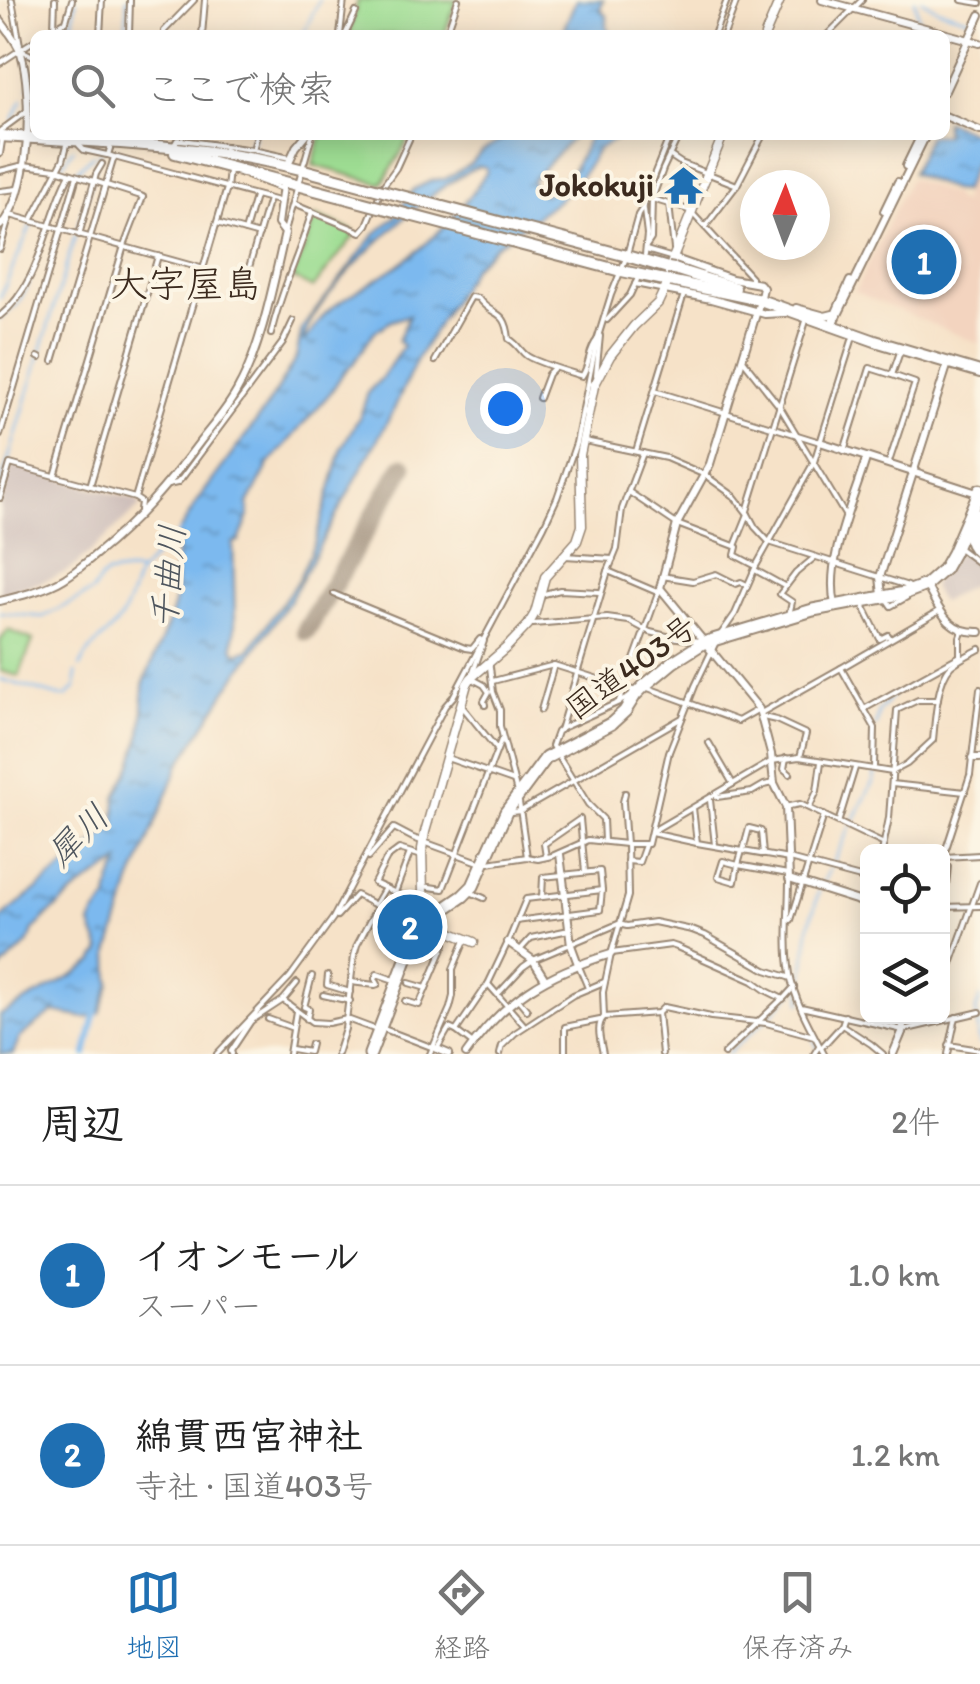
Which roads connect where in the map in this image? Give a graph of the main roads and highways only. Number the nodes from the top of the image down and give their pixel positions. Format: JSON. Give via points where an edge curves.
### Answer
{"nodes":[{"id":1,"x":780,"y":0,"type":"edge"},
{"id":2,"x":767,"y":30,"type":"edge"},
{"id":3,"x":0,"y":137,"type":"edge"},
{"id":4,"x":142,"y":140,"type":"edge"},
{"id":5,"x":721,"y":140,"type":"edge"},
{"id":6,"x":70,"y":141,"type":"edge"},
{"id":7,"x":109,"y":147,"type":"edge"},
{"id":8,"x":670,"y":271,"type":"junction"},
{"id":9,"x":759,"y":303,"type":"junction"},
{"id":10,"x":834,"y":320,"type":"junction"},
{"id":11,"x":980,"y":370,"type":"edge"},
{"id":12,"x":979,"y":492,"type":"edge"},
{"id":13,"x":980,"y":517,"type":"edge"},
{"id":14,"x":980,"y":550,"type":"edge"},
{"id":15,"x":420,"y":925,"type":"junction"},
{"id":16,"x":470,"y":940,"type":"road end"},
{"id":17,"x":370,"y":1054,"type":"edge"}],
"edges":[{"from":1,"to":2,"type":"main road"},
{"from":3,"to":6,"type":"main road"},
{"from":4,"to":7,"type":"main road"},
{"from":4,"to":8,"type":"main road","bridge":true,"via":[[303,169]]},
{"from":5,"to":8,"type":"main road"},
{"from":6,"to":7,"type":"main road"},
{"from":7,"to":9,"type":"main road","bridge":true,"via":[[170,152]]},
{"from":8,"to":9,"type":"main road"},
{"from":8,"to":15,"type":"main road","via":[[658,304],[597,377],[580,454],[577,540],[545,577],[528,625],[471,678],[423,842]]},
{"from":9,"to":10,"type":"main road"},
{"from":10,"to":11,"type":"main road"},
{"from":10,"to":11,"type":"main road","via":[[854,334]]},
{"from":12,"to":15,"type":"highway","name":"国道403号","via":[[944,569],[919,588],[719,636],[635,690],[612,723],[546,758],[506,813],[468,892]]},
{"from":13,"to":14,"type":"highway","via":[[970,535]]},
{"from":15,"to":16,"type":"main road"},
{"from":15,"to":17,"type":"highway"}]}
